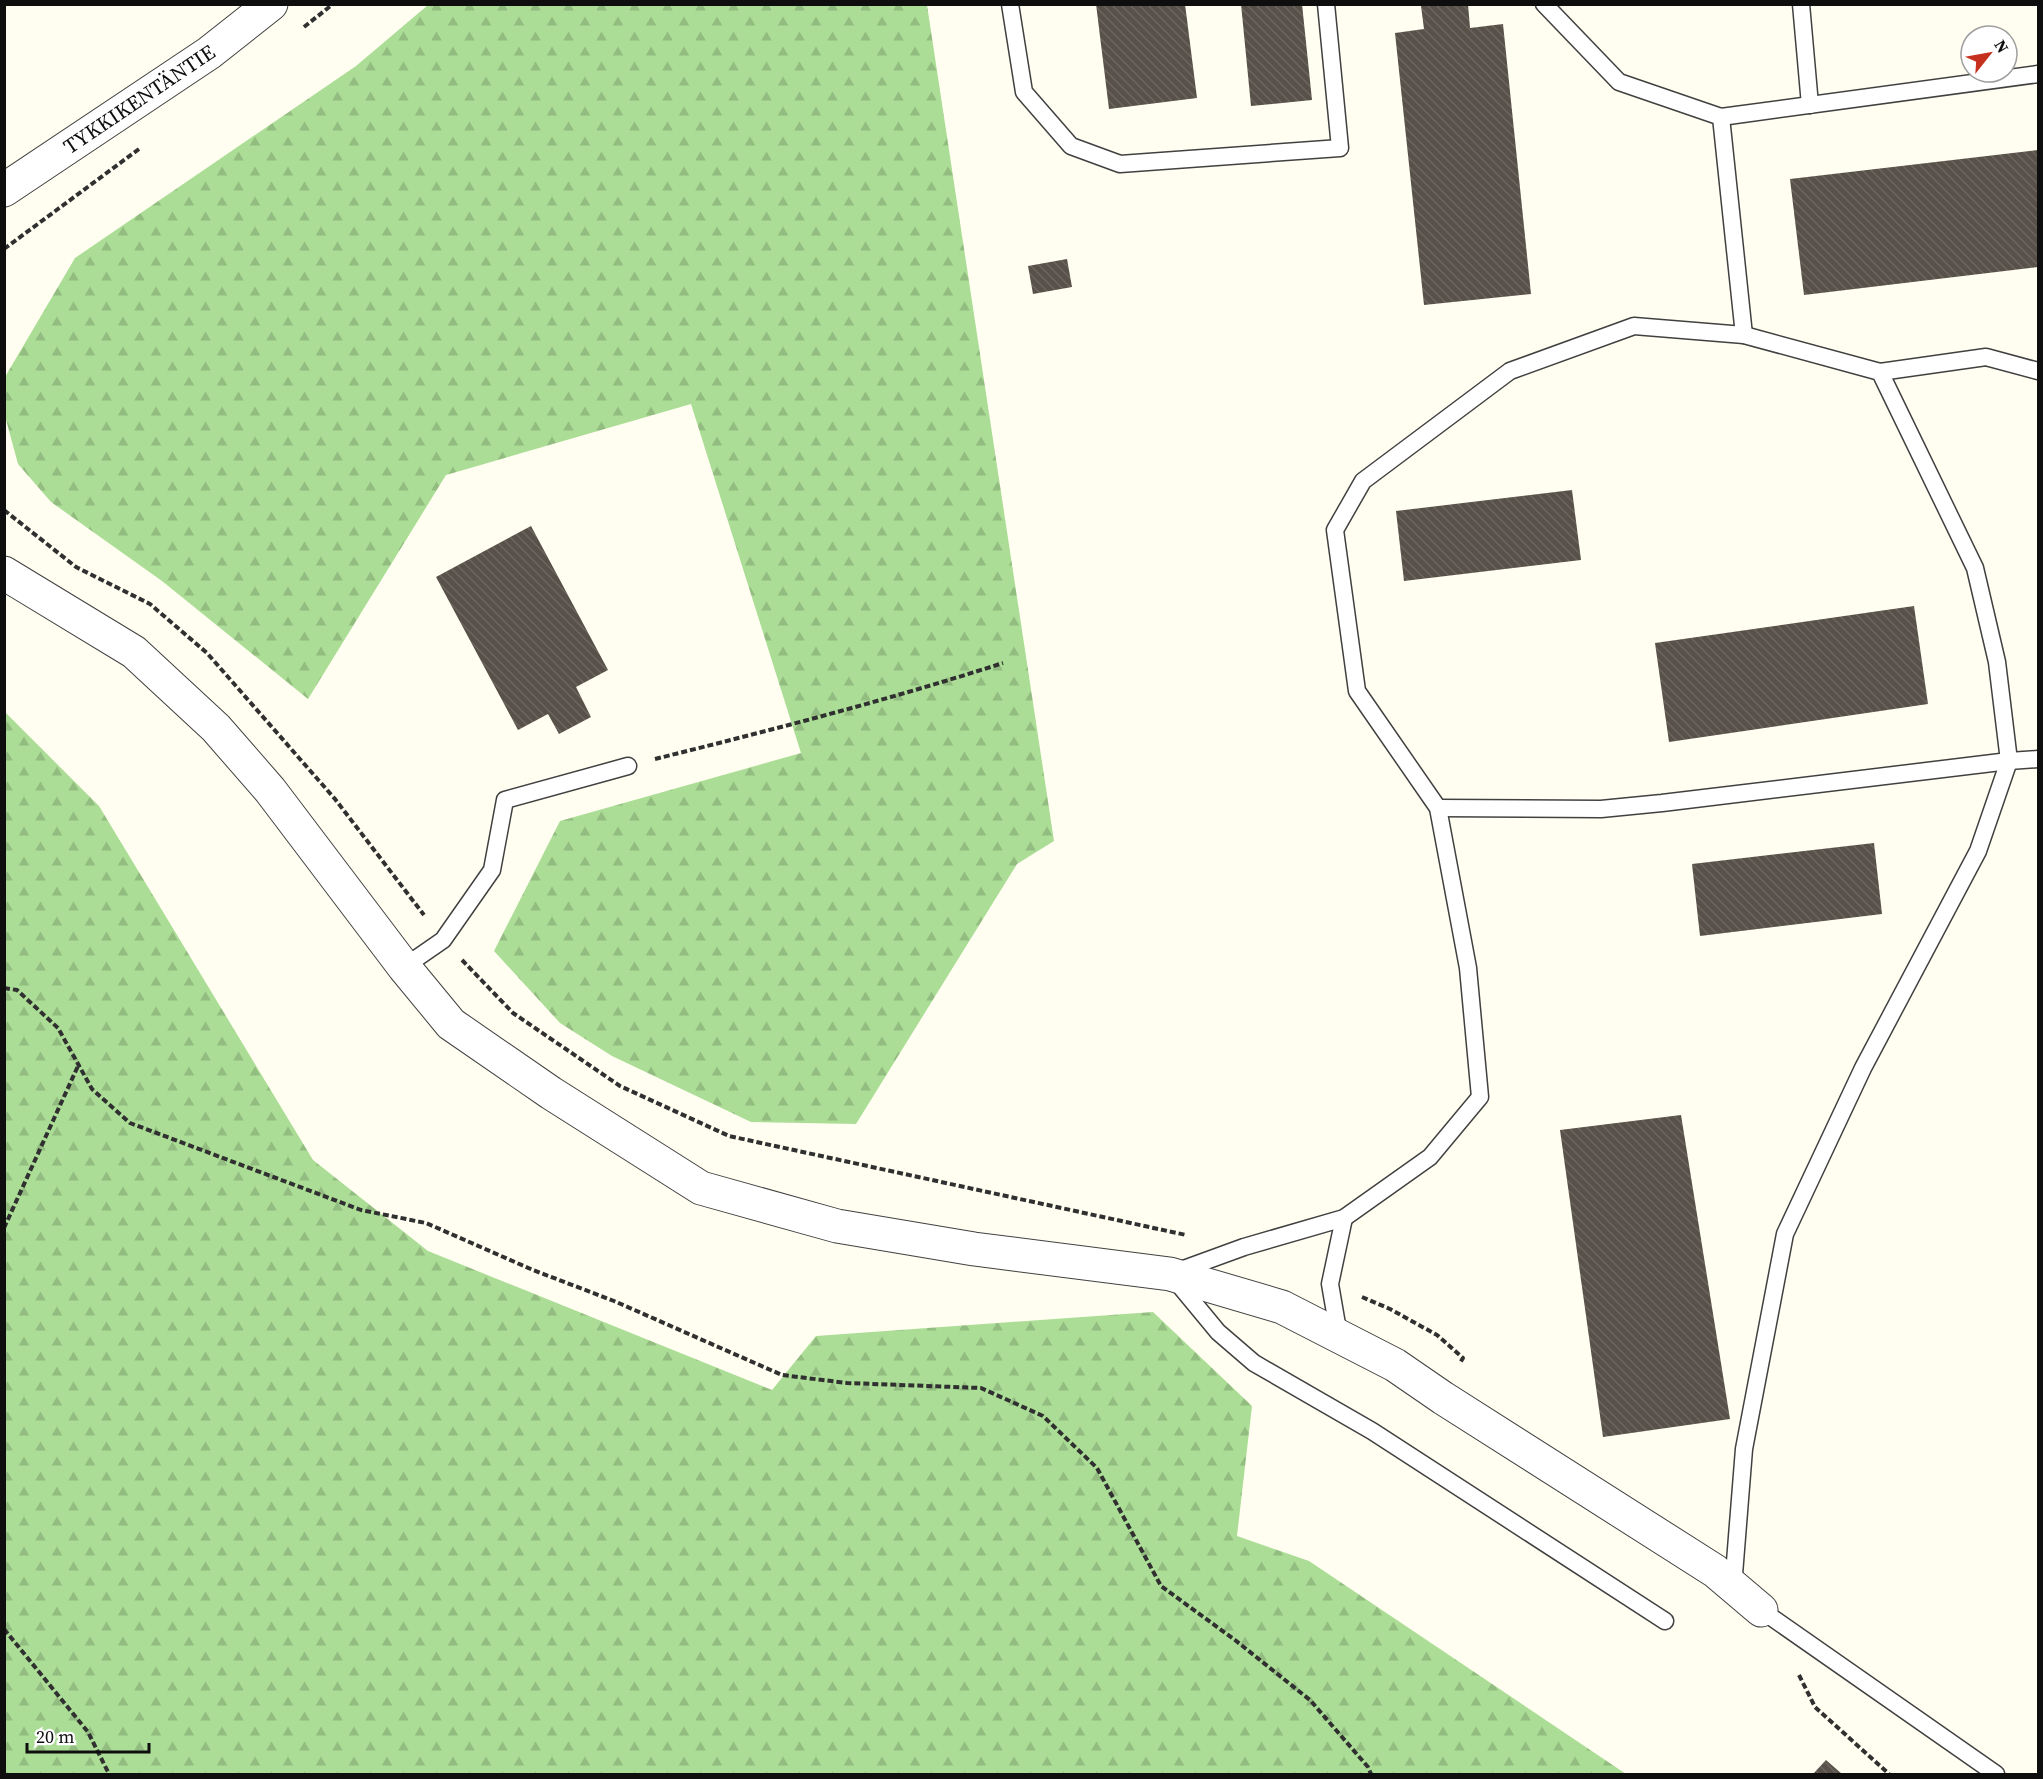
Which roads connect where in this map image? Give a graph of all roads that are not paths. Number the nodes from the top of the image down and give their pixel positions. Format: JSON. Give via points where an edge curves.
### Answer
{"nodes":[{"id":1,"x":271,"y":4,"type":"edge"},
{"id":2,"x":1010,"y":4,"type":"edge"},
{"id":3,"x":1326,"y":4,"type":"edge"},
{"id":4,"x":1544,"y":4,"type":"edge"},
{"id":5,"x":1801,"y":4,"type":"edge"},
{"id":6,"x":2038,"y":74,"type":"edge"},
{"id":7,"x":1810,"y":105,"type":"junction"},
{"id":8,"x":1721,"y":117,"type":"junction"},
{"id":9,"x":4,"y":190,"type":"edge"},
{"id":10,"x":1744,"y":335,"type":"junction"},
{"id":11,"x":2038,"y":371,"type":"edge"},
{"id":12,"x":1880,"y":372,"type":"junction"},
{"id":13,"x":4,"y":573,"type":"edge"},
{"id":14,"x":2038,"y":759,"type":"edge"},
{"id":15,"x":2009,"y":760,"type":"junction"},
{"id":16,"x":628,"y":766,"type":"road end"},
{"id":17,"x":1438,"y":808,"type":"junction"},
{"id":18,"x":404,"y":967,"type":"junction"},
{"id":19,"x":1344,"y":1218,"type":"junction"},
{"id":20,"x":1170,"y":1274,"type":"junction"},
{"id":21,"x":1339,"y":1336,"type":"junction"},
{"id":22,"x":1733,"y":1587,"type":"junction"},
{"id":23,"x":1761,"y":1610,"type":"joint"},
{"id":24,"x":1665,"y":1621,"type":"dead end"},
{"id":25,"x":1996,"y":1774,"type":"edge"}],
"edges":[{"from":1,"to":9,"type":"street","name":"TYKKIKENTÄNTIE","via":[[209,53]]},
{"from":2,"to":3,"type":"lane","via":[[1024,92],[1071,146],[1120,164],[1340,148]]},
{"from":4,"to":8,"type":"lane","via":[[1618,82]]},
{"from":5,"to":7,"type":"lane"},
{"from":6,"to":7,"type":"lane"},
{"from":7,"to":8,"type":"lane"},
{"from":8,"to":10,"type":"lane"},
{"from":10,"to":12,"type":"lane"},
{"from":10,"to":17,"type":"lane","via":[[1634,326],[1510,371],[1363,481],[1335,530],[1357,692]]},
{"from":11,"to":12,"type":"lane","via":[[1986,357]]},
{"from":12,"to":15,"type":"lane","via":[[1975,568],[1997,662]]},
{"from":13,"to":18,"type":"street","via":[[134,652],[216,728],[270,790]]},
{"from":14,"to":15,"type":"lane"},
{"from":15,"to":17,"type":"lane","via":[[1600,809]]},
{"from":15,"to":22,"type":"lane","via":[[1978,851],[1863,1068],[1785,1234],[1744,1449]]},
{"from":16,"to":18,"type":"lane","via":[[505,800],[492,870],[443,940]]},
{"from":17,"to":19,"type":"lane","via":[[1468,968],[1480,1097],[1430,1157]]},
{"from":18,"to":20,"type":"street","via":[[451,1024],[701,1188],[849,1228],[974,1249]]},
{"from":19,"to":20,"type":"lane"},
{"from":19,"to":21,"type":"lane","via":[[1330,1284]]},
{"from":20,"to":21,"type":"street","via":[[1282,1307]]},
{"from":20,"to":24,"type":"lane","via":[[1218,1332],[1254,1364],[1372,1431]]},
{"from":21,"to":22,"type":"street","via":[[1395,1365]]},
{"from":22,"to":23,"type":"street"},
{"from":23,"to":25,"type":"lane"}]}
